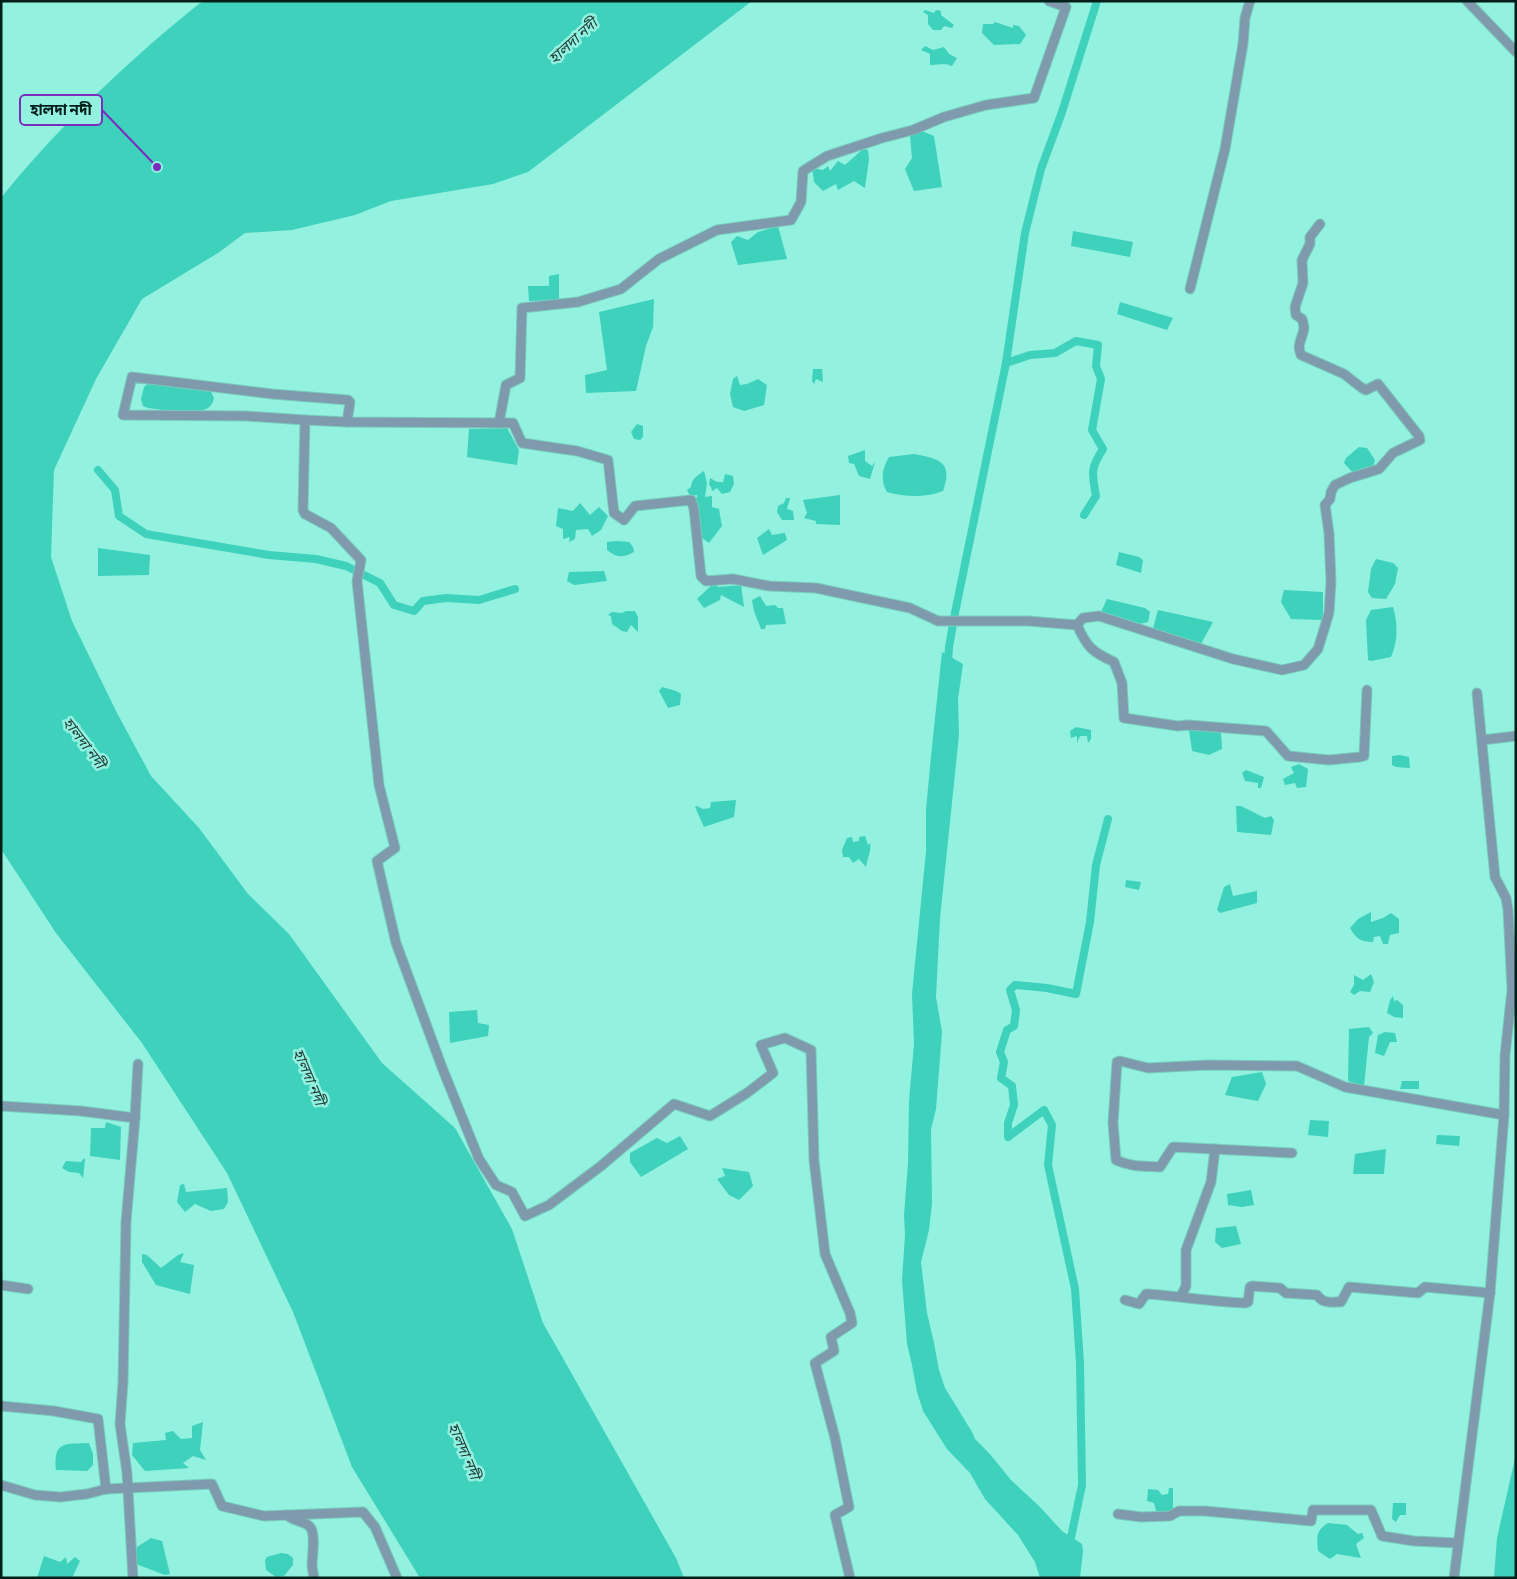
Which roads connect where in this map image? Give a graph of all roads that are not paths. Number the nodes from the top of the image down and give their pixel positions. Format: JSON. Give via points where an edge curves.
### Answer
{"nodes":[{"id":1,"x":1049,"y":1,"type":"edge"},
{"id":2,"x":1250,"y":1,"type":"edge"},
{"id":3,"x":1467,"y":1,"type":"edge"},
{"id":4,"x":1516,"y":52,"type":"edge"},
{"id":5,"x":1320,"y":224,"type":"dead end"},
{"id":6,"x":1190,"y":289,"type":"dead end"},
{"id":7,"x":305,"y":420,"type":"junction"},
{"id":8,"x":347,"y":422,"type":"junction"},
{"id":9,"x":500,"y":423,"type":"junction"},
{"id":10,"x":1077,"y":625,"type":"junction"},
{"id":11,"x":1367,"y":690,"type":"dead end"},
{"id":12,"x":1477,"y":694,"type":"dead end"},
{"id":13,"x":1516,"y":736,"type":"edge"},
{"id":14,"x":1482,"y":740,"type":"junction"},
{"id":15,"x":138,"y":1064,"type":"dead end"},
{"id":16,"x":1,"y":1106,"type":"edge"},
{"id":17,"x":1504,"y":1115,"type":"junction"},
{"id":18,"x":136,"y":1118,"type":"junction"},
{"id":19,"x":1215,"y":1149,"type":"junction"},
{"id":20,"x":1292,"y":1153,"type":"dead end"},
{"id":21,"x":1,"y":1286,"type":"edge"},
{"id":22,"x":28,"y":1289,"type":"dead end"},
{"id":23,"x":1490,"y":1292,"type":"junction"},
{"id":24,"x":1180,"y":1296,"type":"junction"},
{"id":25,"x":1126,"y":1300,"type":"dead end"},
{"id":26,"x":1,"y":1406,"type":"edge"},
{"id":27,"x":1,"y":1485,"type":"edge"},
{"id":28,"x":106,"y":1489,"type":"junction"},
{"id":29,"x":128,"y":1489,"type":"junction"},
{"id":30,"x":1118,"y":1514,"type":"dead end"},
{"id":31,"x":286,"y":1515,"type":"junction"},
{"id":32,"x":1458,"y":1543,"type":"junction"},
{"id":33,"x":133,"y":1578,"type":"edge"},
{"id":34,"x":314,"y":1578,"type":"edge"},
{"id":35,"x":397,"y":1578,"type":"edge"},
{"id":36,"x":850,"y":1578,"type":"edge"},
{"id":37,"x":1454,"y":1578,"type":"edge"}],
"edges":[{"from":1,"to":9,"type":"street","via":[[1066,7],[1034,98],[986,105],[826,156],[802,171],[801,202],[791,220],[717,230],[659,259],[620,289],[578,302],[522,308],[520,378],[506,385]]},
{"from":2,"to":6,"type":"street","via":[[1225,149]]},
{"from":3,"to":4,"type":"street"},
{"from":5,"to":10,"type":"street","via":[[1310,237],[1302,260],[1303,283],[1295,306],[1304,328],[1299,352],[1344,374],[1366,390],[1378,384],[1420,440],[1393,453],[1379,469],[1335,485],[1331,492],[1325,505],[1330,533],[1329,613],[1318,650],[1304,665],[1282,670],[1233,659],[1099,616],[1083,618]]},
{"from":7,"to":8,"type":"street"},
{"from":7,"to":8,"type":"street","via":[[123,415],[132,377],[348,400]]},
{"from":7,"to":36,"type":"street","via":[[303,510],[331,528],[361,560],[357,581],[379,785],[395,848],[377,861],[396,943],[479,1160],[496,1185],[512,1192],[525,1216],[549,1205],[602,1166],[674,1104],[710,1116],[747,1093],[773,1073],[761,1045],[785,1038],[811,1050],[814,1160],[825,1254],[852,1323],[831,1337],[834,1351],[815,1363],[850,1507],[835,1515]]},
{"from":8,"to":9,"type":"street"},
{"from":9,"to":10,"type":"street","via":[[513,423],[522,443],[577,451],[608,460],[614,513],[624,520],[635,506],[691,500],[701,576],[706,581],[733,579],[769,586],[816,588],[910,608],[938,622],[1028,621]]},
{"from":10,"to":11,"type":"street","via":[[1086,644],[1114,662],[1122,683],[1124,718],[1178,726],[1266,731],[1288,756],[1329,760],[1364,756]]},
{"from":12,"to":14,"type":"street"},
{"from":13,"to":14,"type":"street"},
{"from":14,"to":17,"type":"street","via":[[1496,877],[1508,910],[1512,990],[1505,1055]]},
{"from":15,"to":18,"type":"street"},
{"from":16,"to":18,"type":"street"},
{"from":17,"to":19,"type":"street","via":[[1345,1087],[1297,1066],[1148,1068],[1117,1062],[1113,1123],[1116,1160],[1130,1166],[1160,1167],[1173,1147]]},
{"from":17,"to":23,"type":"street"},
{"from":18,"to":29,"type":"street","via":[[126,1222],[120,1424]]},
{"from":19,"to":20,"type":"street"},
{"from":19,"to":24,"type":"street","via":[[1211,1182],[1186,1250],[1186,1286]]},
{"from":21,"to":22,"type":"street"},
{"from":23,"to":24,"type":"street","via":[[1425,1287],[1418,1293],[1349,1287],[1341,1302],[1327,1302],[1317,1295],[1252,1286],[1245,1303],[1210,1302]]},
{"from":23,"to":32,"type":"street"},
{"from":24,"to":25,"type":"street","via":[[1146,1294],[1139,1304]]},
{"from":26,"to":28,"type":"street","via":[[98,1419]]},
{"from":27,"to":28,"type":"street","via":[[35,1495],[60,1496]]},
{"from":28,"to":29,"type":"street"},
{"from":29,"to":31,"type":"street","via":[[212,1484],[222,1506],[264,1516]]},
{"from":29,"to":33,"type":"street"},
{"from":30,"to":32,"type":"street","via":[[1170,1516],[1179,1511],[1205,1511],[1311,1521],[1313,1510],[1370,1510],[1382,1536]]},
{"from":31,"to":34,"type":"street","via":[[312,1529]]},
{"from":31,"to":35,"type":"street","via":[[363,1512],[374,1527]]},
{"from":32,"to":37,"type":"street"}]}
